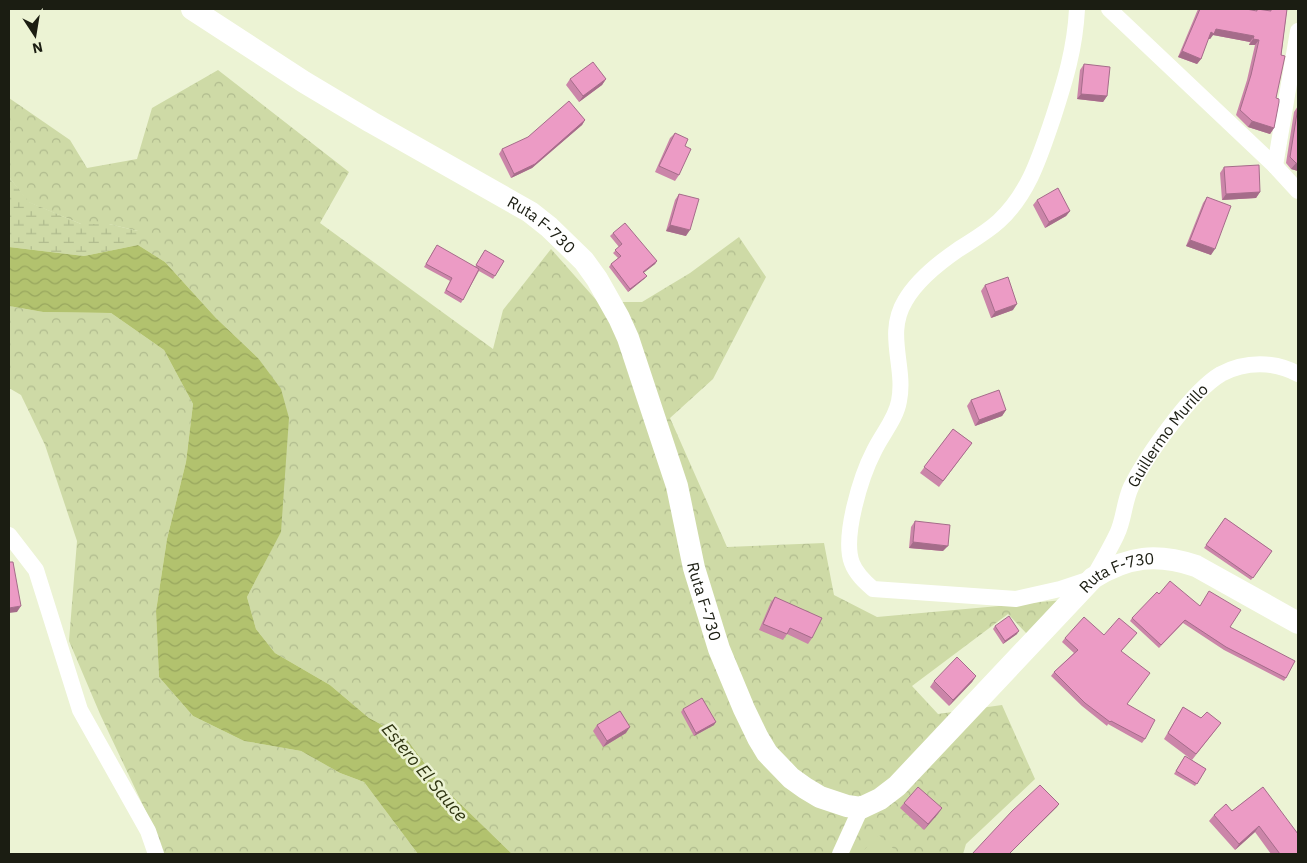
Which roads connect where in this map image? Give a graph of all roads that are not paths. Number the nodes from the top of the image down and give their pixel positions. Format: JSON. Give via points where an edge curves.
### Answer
{"nodes":[{"id":1,"x":192,"y":9,"type":"edge"},
{"id":2,"x":1077,"y":9,"type":"edge"},
{"id":3,"x":1109,"y":9,"type":"edge"},
{"id":4,"x":1298,"y":31,"type":"edge"},
{"id":5,"x":1274,"y":166,"type":"junction"},
{"id":6,"x":1298,"y":191,"type":"edge"},
{"id":7,"x":1298,"y":374,"type":"edge"},
{"id":8,"x":9,"y":535,"type":"edge"},
{"id":9,"x":1093,"y":578,"type":"junction"},
{"id":10,"x":1298,"y":622,"type":"edge"},
{"id":11,"x":861,"y":808,"type":"junction"},
{"id":12,"x":156,"y":854,"type":"edge"},
{"id":13,"x":840,"y":854,"type":"edge"}],
"edges":[{"from":1,"to":11,"type":"street","name":"Ruta F-730","via":[[329,97],[530,212],[584,262],[609,298],[628,338],[677,486],[705,609],[731,679],[758,738],[790,778],[833,802]]},
{"from":2,"to":9,"type":"street","via":[[1067,78],[1025,189],[999,220],[937,266],[904,303],[896,329],[901,389],[899,402],[865,472],[848,542],[852,564],[874,589],[1016,599]]},
{"from":3,"to":5,"type":"street"},
{"from":4,"to":5,"type":"street"},
{"from":5,"to":6,"type":"street"},
{"from":7,"to":9,"type":"street","name":"Guillermo Murillo","via":[[1283,367],[1245,365],[1210,382],[1166,430],[1130,488],[1118,533]]},
{"from":8,"to":12,"type":"street","via":[[36,570],[80,710],[148,832]]},
{"from":9,"to":10,"type":"street","name":"Ruta F-730","via":[[1115,566],[1140,559],[1182,562],[1196,566]]},
{"from":9,"to":11,"type":"street","name":"Ruta F-730","via":[[897,786]]},
{"from":11,"to":13,"type":"street"}]}
